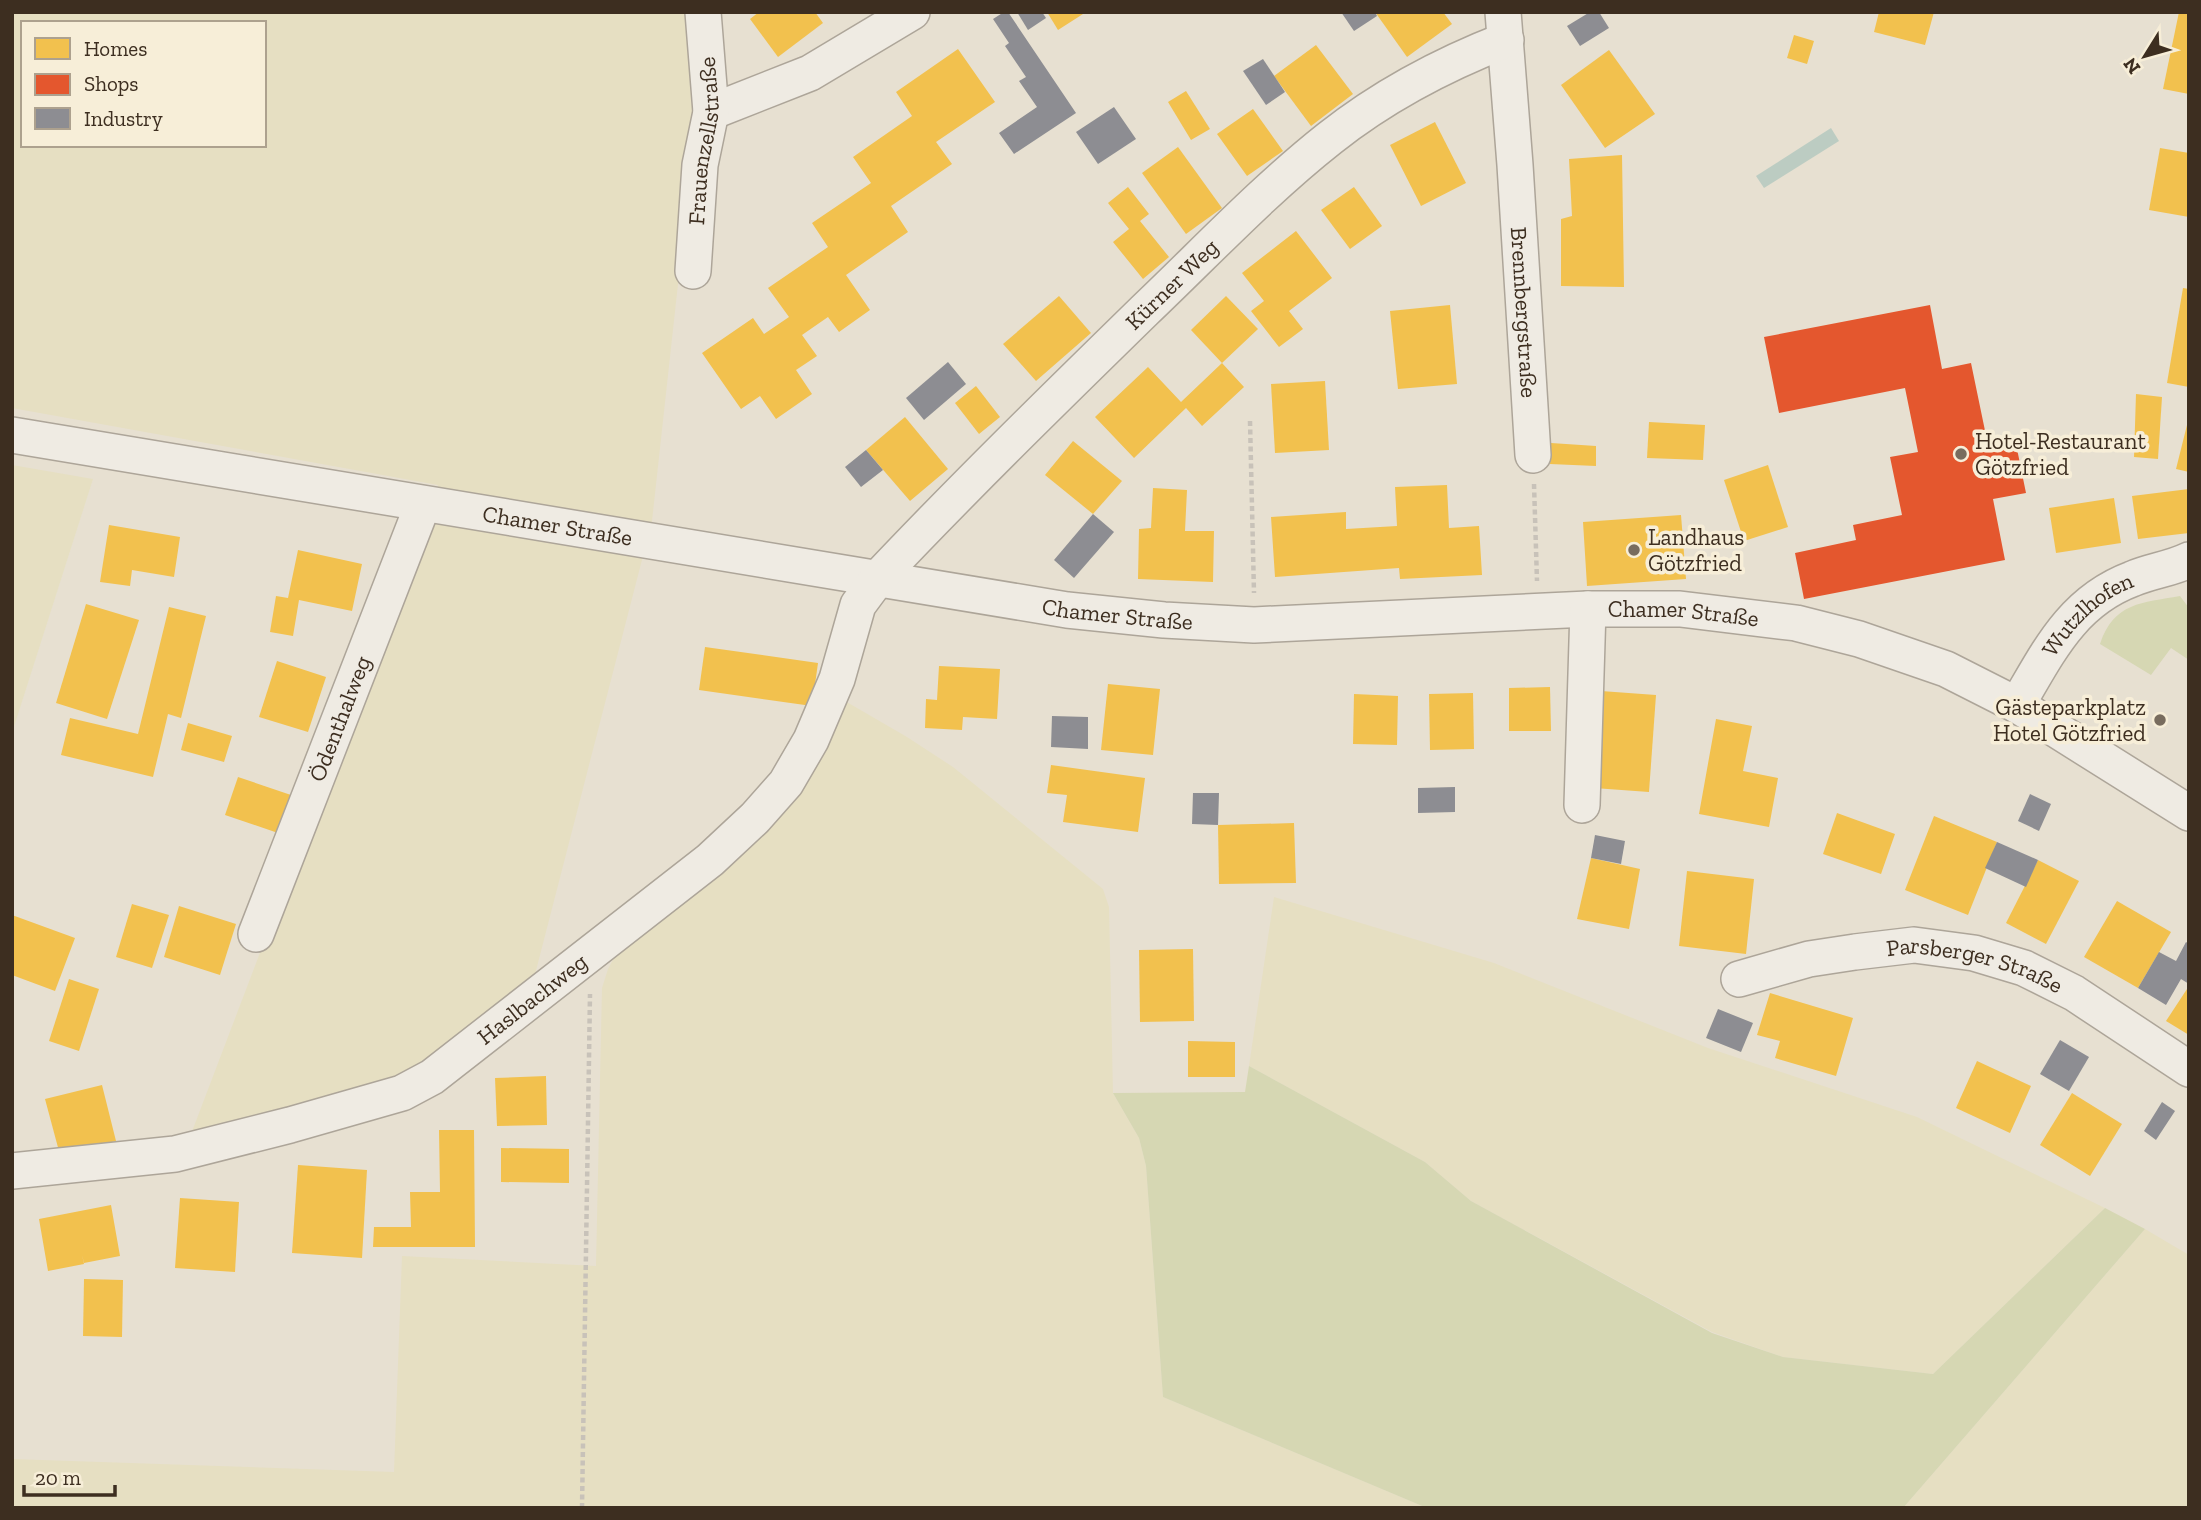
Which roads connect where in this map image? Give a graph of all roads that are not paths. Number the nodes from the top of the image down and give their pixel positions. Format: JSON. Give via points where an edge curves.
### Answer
{"nodes":[{"id":1,"x":703,"y":12,"type":"edge"},
{"id":2,"x":912,"y":12,"type":"edge"},
{"id":3,"x":1504,"y":26,"type":"edge"},
{"id":4,"x":711,"y":112,"type":"junction"},
{"id":5,"x":693,"y":271,"type":"dead end"},
{"id":6,"x":12,"y":435,"type":"edge"},
{"id":7,"x":1533,"y":456,"type":"road end"},
{"id":8,"x":424,"y":504,"type":"junction"},
{"id":9,"x":2189,"y":560,"type":"edge"},
{"id":10,"x":877,"y":578,"type":"junction"},
{"id":11,"x":1588,"y":609,"type":"junction"},
{"id":12,"x":2017,"y":705,"type":"junction"},
{"id":13,"x":1582,"y":805,"type":"dead end"},
{"id":14,"x":2189,"y":813,"type":"edge"},
{"id":15,"x":256,"y":934,"type":"dead end"},
{"id":16,"x":1739,"y":979,"type":"dead end"},
{"id":17,"x":2189,"y":1069,"type":"edge"},
{"id":18,"x":12,"y":1171,"type":"edge"}],
"edges":[{"from":1,"to":4,"type":"street","name":"Frauenzellstraße"},
{"from":2,"to":4,"type":"street","via":[[810,73]]},
{"from":3,"to":7,"type":"street","name":"Brennbergstraße"},
{"from":3,"to":10,"type":"street","name":"Kürner Weg","via":[[1464,56],[1414,82],[1333,136],[1288,172]]},
{"from":4,"to":5,"type":"street","name":"Frauenzellstraße","via":[[700,165]]},
{"from":6,"to":8,"type":"street","name":"Chamer Straße"},
{"from":8,"to":10,"type":"street","name":"Chamer Straße"},
{"from":8,"to":15,"type":"street","name":"Ödenthalweg"},
{"from":9,"to":12,"type":"street","name":"Wutzlhofen","via":[[2133,578],[2086,604],[2054,644]]},
{"from":10,"to":11,"type":"street","name":"Chamer Straße","via":[[1067,610],[1254,625]]},
{"from":10,"to":18,"type":"street","name":"Haslbachweg","via":[[858,605],[837,679],[811,740],[786,783],[755,818],[710,860],[432,1077],[402,1093],[175,1154]]},
{"from":11,"to":12,"type":"street","name":"Chamer Straße","via":[[1680,609],[1796,623],[1946,669]]},
{"from":11,"to":13,"type":"street"},
{"from":12,"to":14,"type":"street","name":"Chamer Straße"},
{"from":16,"to":17,"type":"street","name":"Parsberger Straße","via":[[1855,951],[1914,945],[1974,953],[2024,968],[2074,993]]}]}
